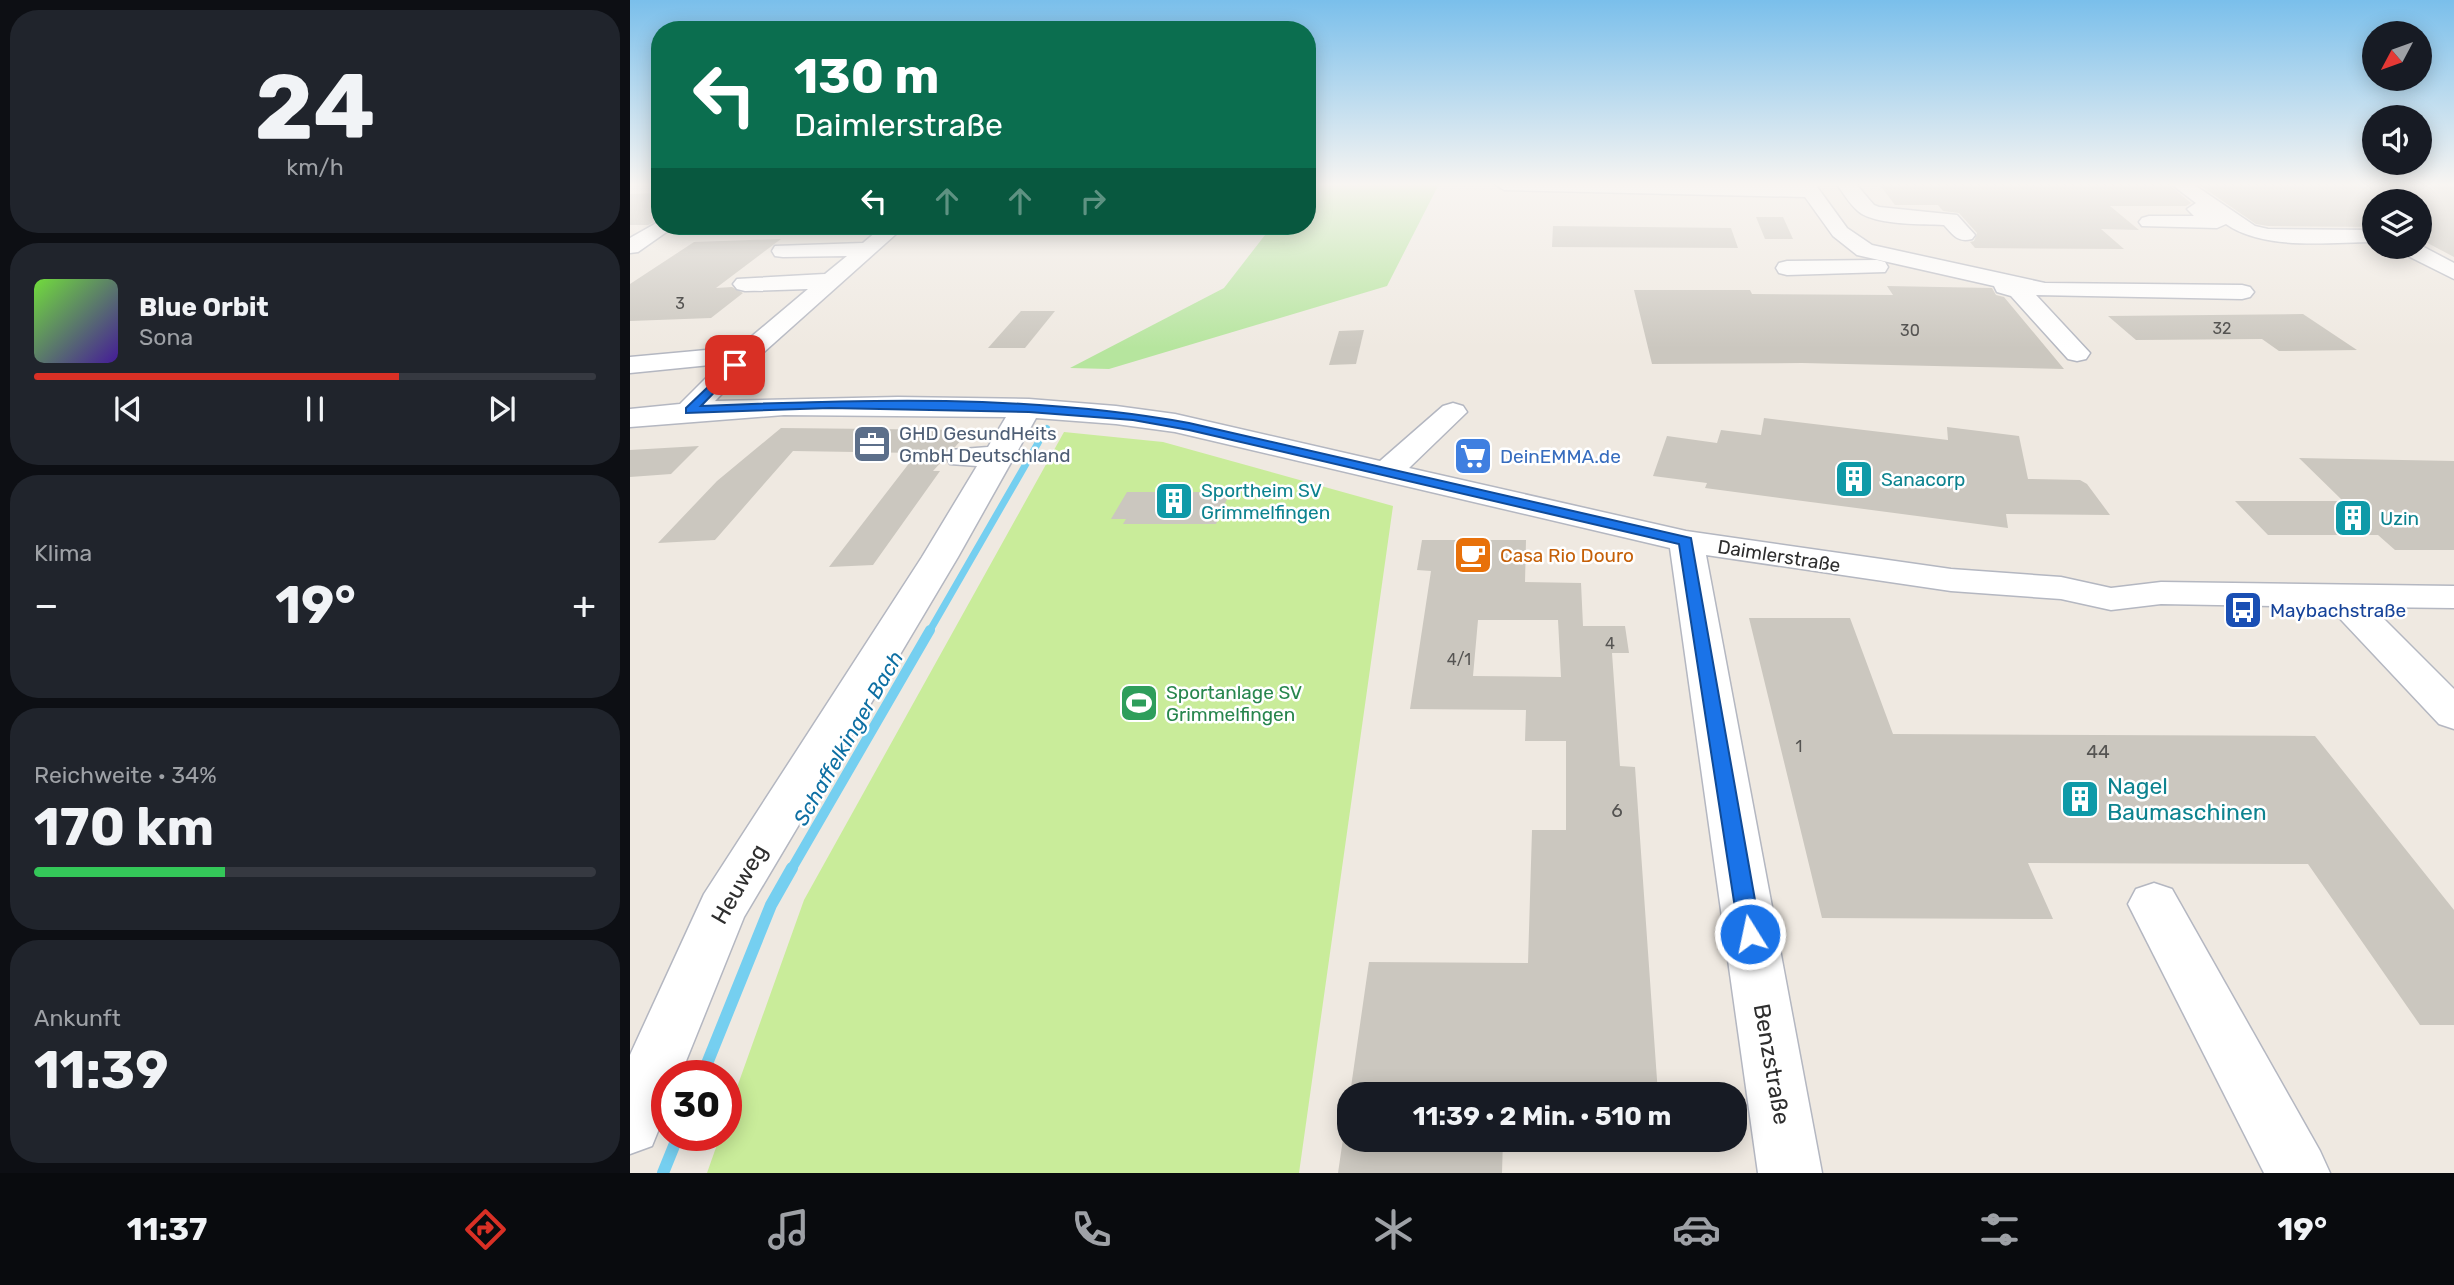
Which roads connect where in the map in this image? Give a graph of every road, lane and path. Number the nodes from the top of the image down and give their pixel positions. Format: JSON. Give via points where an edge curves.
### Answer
{"nodes":[{"id":1,"x":879,"y":239,"type":"edge"},
{"id":2,"x":1848,"y":239,"type":"edge"},
{"id":3,"x":867,"y":249,"type":"junction"},
{"id":4,"x":783,"y":251,"type":"dead end"},
{"id":5,"x":1871,"y":259,"type":"junction"},
{"id":6,"x":2430,"y":259,"type":"edge"},
{"id":7,"x":1787,"y":268,"type":"dead end"},
{"id":8,"x":2454,"y":272,"type":"edge"},
{"id":9,"x":830,"y":281,"type":"junction"},
{"id":10,"x":745,"y":284,"type":"dead end"},
{"id":11,"x":2242,"y":292,"type":"dead end"},
{"id":12,"x":630,"y":345,"type":"edge"},
{"id":13,"x":2077,"y":353,"type":"dead end"},
{"id":14,"x":746,"y":354,"type":"junction"},
{"id":15,"x":665,"y":362,"type":"junction"},
{"id":16,"x":630,"y":366,"type":"edge"},
{"id":17,"x":695,"y":405,"type":"junction"},
{"id":18,"x":1029,"y":408,"type":"junction"},
{"id":19,"x":1453,"y":412,"type":"dead end"},
{"id":20,"x":630,"y":418,"type":"edge"},
{"id":21,"x":1492,"y":471,"type":"dead end"},
{"id":22,"x":1397,"y":474,"type":"junction"},
{"id":23,"x":1686,"y":541,"type":"junction"},
{"id":24,"x":2340,"y":596,"type":"junction"},
{"id":25,"x":2454,"y":597,"type":"edge"},
{"id":26,"x":2454,"y":714,"type":"edge"},
{"id":27,"x":2154,"y":904,"type":"dead end"},
{"id":28,"x":630,"y":1124,"type":"edge"},
{"id":29,"x":1790,"y":1173,"type":"edge"},
{"id":30,"x":2298,"y":1173,"type":"edge"}],
"edges":[{"from":1,"to":3,"type":"street"},
{"from":2,"to":5,"type":"street"},
{"from":3,"to":4,"type":"street"},
{"from":3,"to":9,"type":"street"},
{"from":5,"to":7,"type":"street"},
{"from":5,"to":11,"type":"street","via":[[2045,290]]},
{"from":5,"to":13,"type":"street","via":[[2012,288]]},
{"from":6,"to":8,"type":"street"},
{"from":9,"to":10,"type":"street"},
{"from":9,"to":14,"type":"street"},
{"from":12,"to":15,"type":"street","via":[[680,339]]},
{"from":14,"to":15,"type":"street"},
{"from":14,"to":17,"type":"street"},
{"from":15,"to":16,"type":"street"},
{"from":17,"to":18,"type":"street","name":"Daimlerstraße"},
{"from":17,"to":20,"type":"street","name":"Daimlerstraße"},
{"from":18,"to":22,"type":"street","name":"Daimlerstraße","via":[[1175,423]]},
{"from":18,"to":28,"type":"street","name":"Heuweg","via":[[980,456],[940,557],[722,909]]},
{"from":19,"to":22,"type":"street"},
{"from":21,"to":22,"type":"street","via":[[1427,457]]},
{"from":22,"to":23,"type":"street","name":"Daimlerstraße"},
{"from":23,"to":24,"type":"street","name":"Daimlerstraße","via":[[2111,598],[2161,593]]},
{"from":23,"to":29,"type":"street","name":"Benzstraße"},
{"from":24,"to":25,"type":"street","name":"Daimlerstraße"},
{"from":24,"to":26,"type":"street"},
{"from":27,"to":30,"type":"street"}]}
